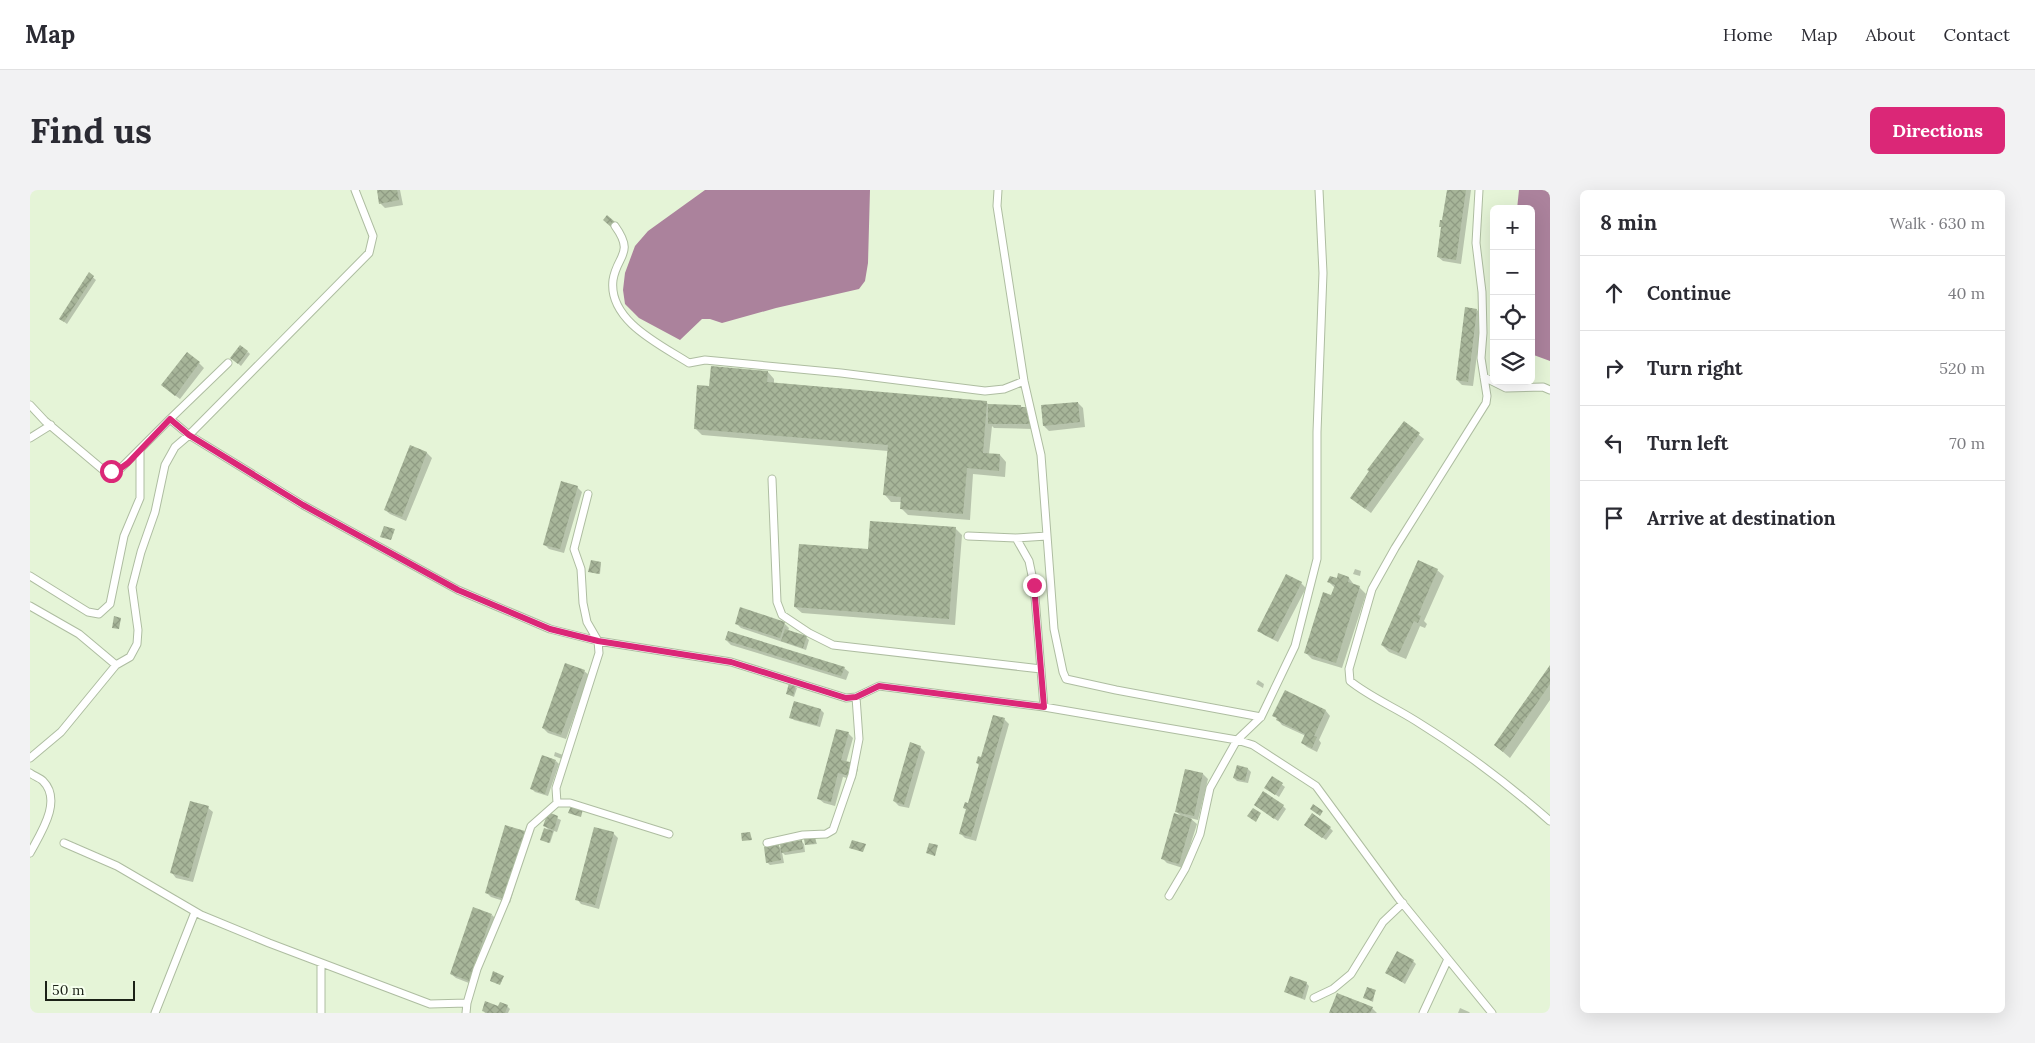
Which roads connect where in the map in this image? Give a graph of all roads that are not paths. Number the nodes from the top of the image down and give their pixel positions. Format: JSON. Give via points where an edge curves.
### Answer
{"nodes":[{"id":1,"x":355,"y":190,"type":"edge"},
{"id":2,"x":998,"y":190,"type":"edge"},
{"id":3,"x":1319,"y":190,"type":"edge"},
{"id":4,"x":1479,"y":190,"type":"edge"},
{"id":5,"x":615,"y":226,"type":"dead end"},
{"id":6,"x":228,"y":363,"type":"dead end"},
{"id":7,"x":1484,"y":377,"type":"junction"},
{"id":8,"x":1024,"y":381,"type":"junction"},
{"id":9,"x":1550,"y":390,"type":"edge"},
{"id":10,"x":30,"y":405,"type":"edge"},
{"id":11,"x":170,"y":419,"type":"junction"},
{"id":12,"x":50,"y":426,"type":"junction"},
{"id":13,"x":189,"y":435,"type":"junction"},
{"id":14,"x":30,"y":438,"type":"edge"},
{"id":15,"x":140,"y":450,"type":"junction"},
{"id":16,"x":772,"y":479,"type":"dead end"},
{"id":17,"x":588,"y":494,"type":"dead end"},
{"id":18,"x":968,"y":536,"type":"dead end"},
{"id":19,"x":1047,"y":536,"type":"junction"},
{"id":20,"x":1016,"y":538,"type":"junction"},
{"id":21,"x":30,"y":576,"type":"edge"},
{"id":22,"x":30,"y":606,"type":"edge"},
{"id":23,"x":598,"y":641,"type":"junction"},
{"id":24,"x":116,"y":665,"type":"junction"},
{"id":25,"x":1041,"y":669,"type":"junction"},
{"id":26,"x":856,"y":697,"type":"junction"},
{"id":27,"x":1044,"y":707,"type":"junction"},
{"id":28,"x":1261,"y":717,"type":"junction"},
{"id":29,"x":1236,"y":740,"type":"junction"},
{"id":30,"x":30,"y":758,"type":"edge"},
{"id":31,"x":30,"y":773,"type":"edge"},
{"id":32,"x":557,"y":803,"type":"junction"},
{"id":33,"x":1550,"y":821,"type":"edge"},
{"id":34,"x":669,"y":834,"type":"dead end"},
{"id":35,"x":64,"y":843,"type":"dead end"},
{"id":36,"x":767,"y":843,"type":"dead end"},
{"id":37,"x":30,"y":853,"type":"edge"},
{"id":38,"x":1169,"y":896,"type":"dead end"},
{"id":39,"x":1403,"y":903,"type":"junction"},
{"id":40,"x":195,"y":912,"type":"junction"},
{"id":41,"x":1448,"y":959,"type":"junction"},
{"id":42,"x":322,"y":963,"type":"junction"},
{"id":43,"x":1314,"y":998,"type":"dead end"},
{"id":44,"x":467,"y":1003,"type":"junction"},
{"id":45,"x":155,"y":1013,"type":"edge"},
{"id":46,"x":321,"y":1013,"type":"edge"},
{"id":47,"x":466,"y":1013,"type":"edge"},
{"id":48,"x":1423,"y":1013,"type":"edge"},
{"id":49,"x":1492,"y":1013,"type":"edge"}],
"edges":[{"from":1,"to":13,"type":"lane","via":[[373,236],[369,253]]},
{"from":2,"to":8,"type":"lane","via":[[997,206]]},
{"from":3,"to":28,"type":"lane","via":[[1323,273],[1317,432],[1317,559],[1295,646]]},
{"from":4,"to":7,"type":"lane","via":[[1476,243],[1482,292],[1481,358]]},
{"from":5,"to":8,"type":"lane","via":[[625,247],[613,280],[615,297],[623,315],[641,334],[689,363],[705,360],[985,391],[1004,389]]},
{"from":6,"to":11,"type":"lane"},
{"from":7,"to":9,"type":"lane","via":[[1506,388],[1544,387]]},
{"from":7,"to":33,"type":"lane","via":[[1487,396],[1483,410],[1372,589],[1349,669],[1350,681],[1424,726],[1514,789]]},
{"from":8,"to":19,"type":"lane","via":[[1041,455]]},
{"from":10,"to":12,"type":"lane"},
{"from":11,"to":13,"type":"lane"},
{"from":11,"to":15,"type":"lane"},
{"from":12,"to":14,"type":"lane"},
{"from":12,"to":15,"type":"lane","via":[[102,469],[121,468]]},
{"from":13,"to":23,"type":"lane","via":[[303,505],[458,590],[550,629]]},
{"from":13,"to":24,"type":"lane","via":[[175,447],[165,465],[156,512],[132,587],[137,644],[130,657]]},
{"from":15,"to":21,"type":"lane","via":[[140,498],[124,536],[110,604],[99,614],[88,612]]},
{"from":16,"to":25,"type":"lane","via":[[777,602],[782,615],[833,645]]},
{"from":17,"to":23,"type":"lane","via":[[574,549],[581,570],[583,603]]},
{"from":18,"to":20,"type":"lane"},
{"from":19,"to":20,"type":"lane"},
{"from":19,"to":28,"type":"lane","via":[[1054,629],[1066,679]]},
{"from":20,"to":25,"type":"lane","via":[[1029,561]]},
{"from":22,"to":24,"type":"lane","via":[[79,634]]},
{"from":23,"to":26,"type":"lane","via":[[731,662],[846,698]]},
{"from":23,"to":32,"type":"lane","via":[[599,652],[556,788]]},
{"from":24,"to":30,"type":"lane","via":[[61,732]]},
{"from":25,"to":27,"type":"lane"},
{"from":26,"to":27,"type":"lane","via":[[879,686]]},
{"from":26,"to":36,"type":"lane","via":[[859,739],[852,774],[833,830],[826,834]]},
{"from":27,"to":29,"type":"lane"},
{"from":28,"to":29,"type":"lane"},
{"from":29,"to":38,"type":"lane","via":[[1210,788],[1200,834]]},
{"from":29,"to":39,"type":"lane","via":[[1253,745],[1316,786]]},
{"from":31,"to":37,"type":"lane","via":[[44,782],[51,797],[49,815]]},
{"from":32,"to":34,"type":"lane","via":[[570,803]]},
{"from":32,"to":44,"type":"lane","via":[[531,826]]},
{"from":35,"to":40,"type":"lane","via":[[117,866]]},
{"from":39,"to":41,"type":"lane"},
{"from":39,"to":43,"type":"lane","via":[[1383,922],[1351,974],[1333,989]]},
{"from":40,"to":42,"type":"lane"},
{"from":40,"to":45,"type":"lane"},
{"from":41,"to":48,"type":"lane"},
{"from":41,"to":49,"type":"lane"},
{"from":42,"to":44,"type":"lane","via":[[430,1004]]},
{"from":42,"to":46,"type":"lane"},
{"from":44,"to":47,"type":"lane"}]}
